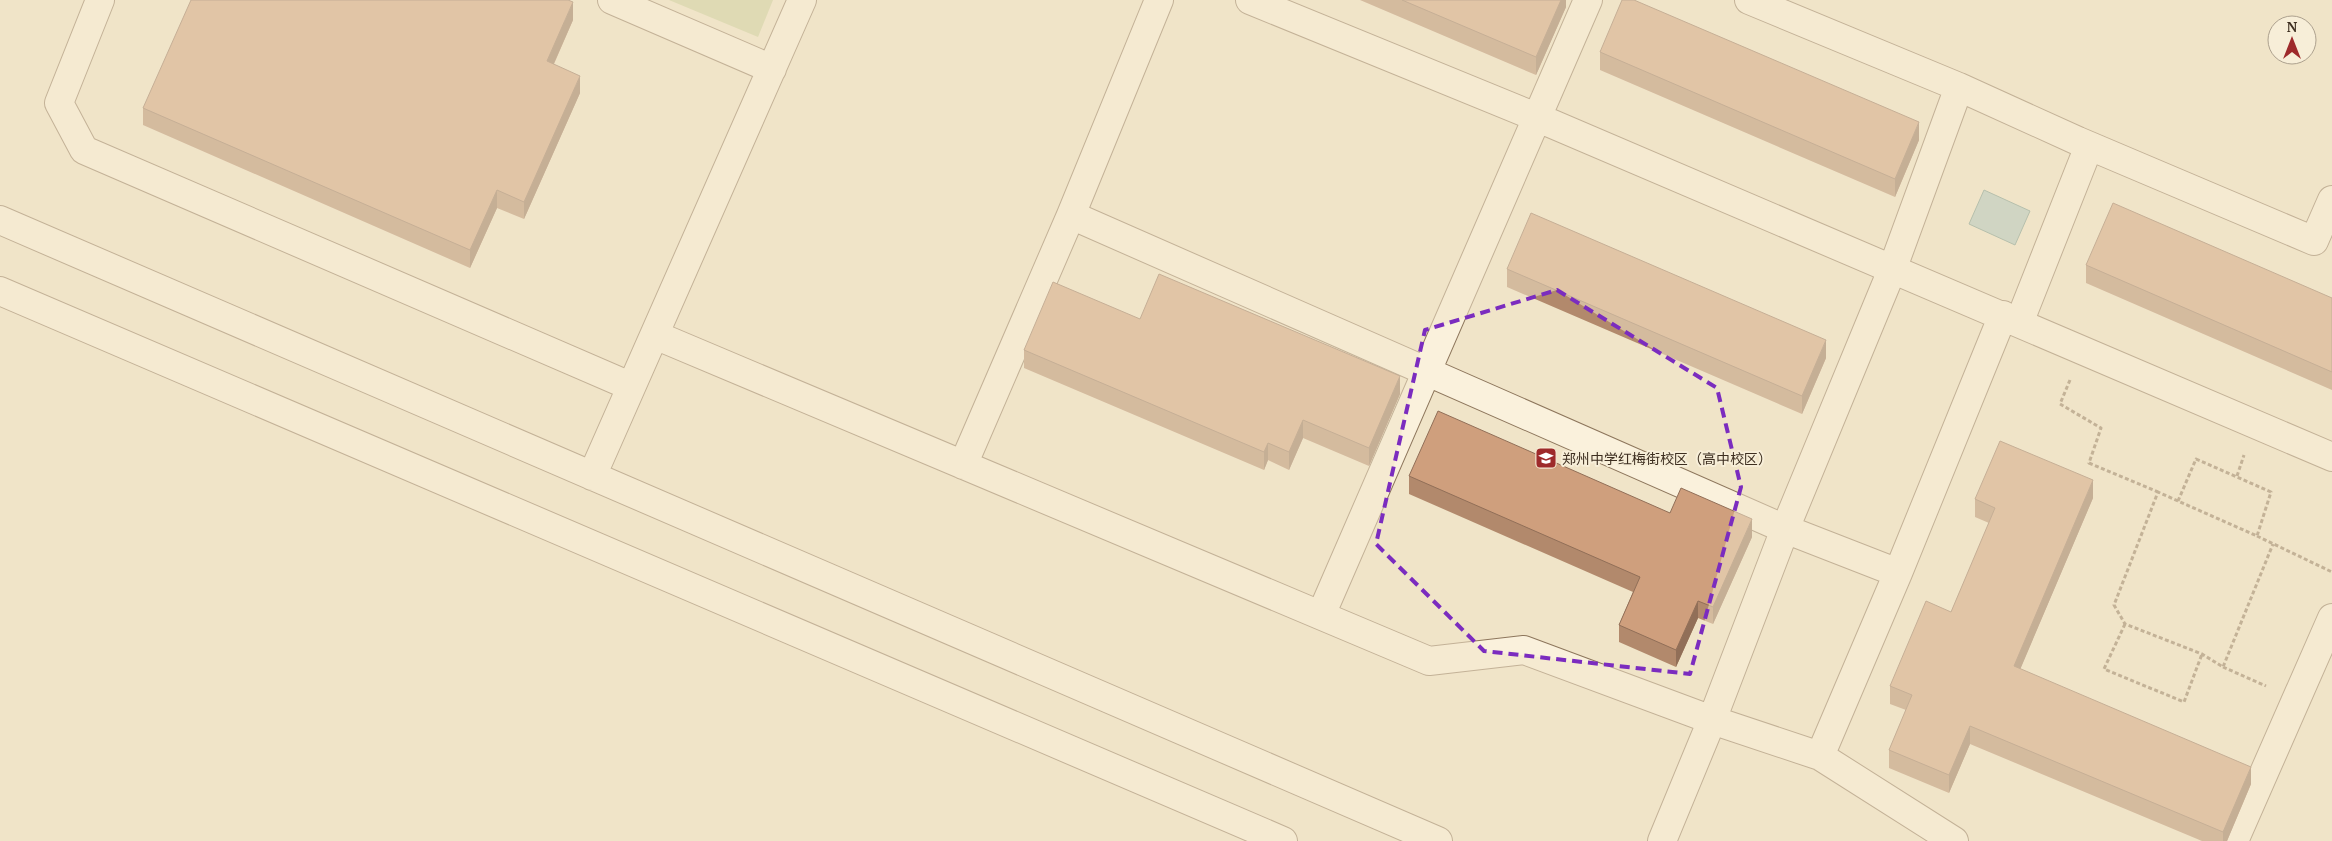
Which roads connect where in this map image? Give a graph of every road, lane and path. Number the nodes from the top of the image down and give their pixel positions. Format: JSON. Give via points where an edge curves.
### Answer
{"nodes":[{"id":1,"x":100,"y":0,"type":"edge"},
{"id":2,"x":612,"y":0,"type":"edge"},
{"id":3,"x":802,"y":0,"type":"edge"},
{"id":4,"x":1159,"y":0,"type":"edge"},
{"id":5,"x":1250,"y":0,"type":"edge"},
{"id":6,"x":1588,"y":0,"type":"edge"},
{"id":7,"x":1748,"y":0,"type":"edge"},
{"id":8,"x":772,"y":69,"type":"junction"},
{"id":9,"x":1959,"y":87,"type":"junction"},
{"id":10,"x":1536,"y":117,"type":"junction"},
{"id":11,"x":2089,"y":146,"type":"junction"},
{"id":12,"x":2332,"y":200,"type":"edge"},
{"id":13,"x":1071,"y":215,"type":"junction"},
{"id":14,"x":0,"y":220,"type":"edge"},
{"id":15,"x":2323,"y":245,"type":"edge"},
{"id":16,"x":1892,"y":270,"type":"junction"},
{"id":17,"x":0,"y":291,"type":"edge"},
{"id":18,"x":2011,"y":319,"type":"junction"},
{"id":19,"x":655,"y":335,"type":"junction"},
{"id":20,"x":2082,"y":350,"type":"junction"},
{"id":21,"x":1426,"y":371,"type":"junction"},
{"id":22,"x":630,"y":386,"type":"junction"},
{"id":23,"x":2332,"y":457,"type":"edge"},
{"id":24,"x":963,"y":465,"type":"junction"},
{"id":25,"x":592,"y":476,"type":"junction"},
{"id":26,"x":2158,"y":492,"type":"junction"},
{"id":27,"x":2178,"y":501,"type":"junction"},
{"id":28,"x":1785,"y":528,"type":"junction"},
{"id":29,"x":2257,"y":536,"type":"junction"},
{"id":30,"x":2273,"y":544,"type":"junction"},
{"id":31,"x":2332,"y":572,"type":"edge"},
{"id":32,"x":1898,"y":573,"type":"junction"},
{"id":33,"x":1320,"y":615,"type":"junction"},
{"id":34,"x":2332,"y":618,"type":"edge"},
{"id":35,"x":2125,"y":624,"type":"junction"},
{"id":36,"x":2202,"y":654,"type":"junction"},
{"id":37,"x":2223,"y":667,"type":"junction"},
{"id":38,"x":2297,"y":699,"type":"junction"},
{"id":39,"x":1712,"y":720,"type":"junction"},
{"id":40,"x":1820,"y":756,"type":"junction"},
{"id":41,"x":1283,"y":841,"type":"edge"},
{"id":42,"x":1438,"y":841,"type":"edge"},
{"id":43,"x":1662,"y":841,"type":"edge"},
{"id":44,"x":1954,"y":841,"type":"edge"},
{"id":45,"x":2234,"y":841,"type":"edge"}],
"edges":[{"from":1,"to":22,"type":"street","via":[[59,103],[84,150]]},
{"from":2,"to":8,"type":"street"},
{"from":3,"to":8,"type":"street"},
{"from":4,"to":13,"type":"street"},
{"from":5,"to":10,"type":"street"},
{"from":6,"to":10,"type":"street"},
{"from":7,"to":9,"type":"street"},
{"from":8,"to":19,"type":"street"},
{"from":9,"to":11,"type":"street"},
{"from":9,"to":16,"type":"street"},
{"from":10,"to":16,"type":"street"},
{"from":10,"to":21,"type":"street"},
{"from":11,"to":15,"type":"street"},
{"from":11,"to":18,"type":"street"},
{"from":12,"to":15,"type":"street"},
{"from":13,"to":21,"type":"street"},
{"from":13,"to":24,"type":"street"},
{"from":14,"to":25,"type":"street"},
{"from":16,"to":18,"type":"street"},
{"from":16,"to":28,"type":"street"},
{"from":17,"to":41,"type":"street"},
{"from":18,"to":20,"type":"street"},
{"from":18,"to":32,"type":"street"},
{"from":19,"to":22,"type":"street"},
{"from":19,"to":24,"type":"street"},
{"from":20,"to":23,"type":"street"},
{"from":20,"to":26,"type":"path","via":[[2060,404],[2102,428],[2089,463]]},
{"from":21,"to":28,"type":"street"},
{"from":21,"to":33,"type":"street"},
{"from":22,"to":25,"type":"street"},
{"from":24,"to":33,"type":"street"},
{"from":25,"to":42,"type":"street"},
{"from":26,"to":27,"type":"path"},
{"from":26,"to":35,"type":"path","via":[[2114,605]]},
{"from":27,"to":29,"type":"path"},
{"from":27,"to":29,"type":"path","via":[[2196,459],[2237,476],[2271,492]]},
{"from":28,"to":32,"type":"street"},
{"from":28,"to":39,"type":"street"},
{"from":29,"to":30,"type":"path"},
{"from":30,"to":31,"type":"path"},
{"from":30,"to":37,"type":"path"},
{"from":32,"to":40,"type":"street"},
{"from":33,"to":39,"type":"street","via":[[1429,661],[1524,650]]},
{"from":34,"to":38,"type":"street"},
{"from":35,"to":36,"type":"path"},
{"from":35,"to":36,"type":"path","via":[[2104,669],[2184,702]]},
{"from":36,"to":37,"type":"path"},
{"from":37,"to":38,"type":"path"},
{"from":38,"to":45,"type":"street"},
{"from":39,"to":40,"type":"street"},
{"from":39,"to":43,"type":"street"},
{"from":40,"to":44,"type":"street"}]}
